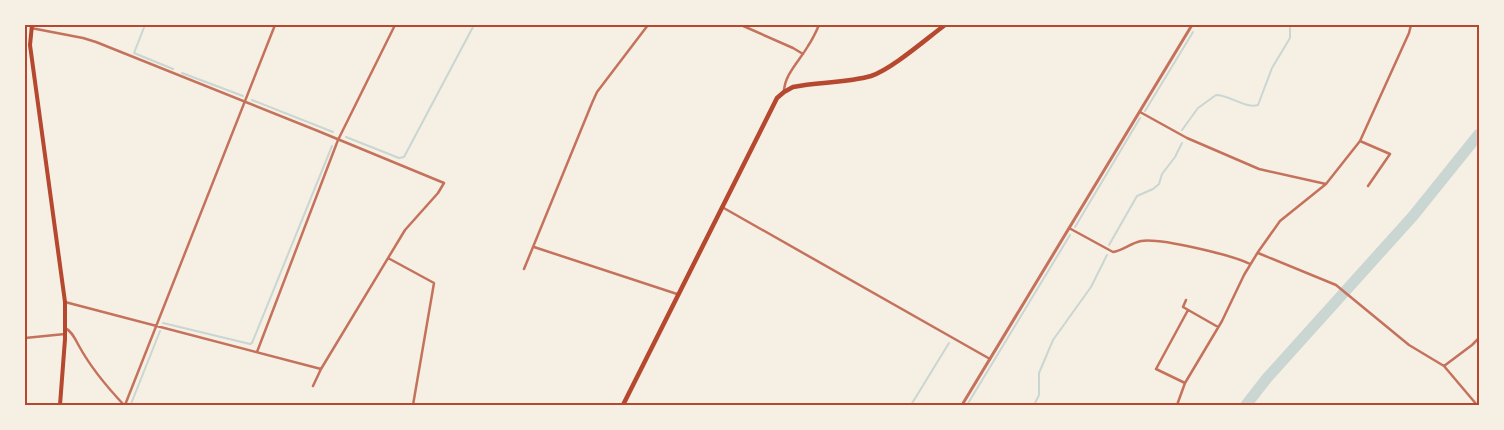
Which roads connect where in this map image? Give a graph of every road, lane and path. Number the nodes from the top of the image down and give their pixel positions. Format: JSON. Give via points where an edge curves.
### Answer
{"nodes":[{"id":1,"x":275,"y":25,"type":"edge"},
{"id":2,"x":395,"y":25,"type":"edge"},
{"id":3,"x":648,"y":25,"type":"edge"},
{"id":4,"x":741,"y":25,"type":"edge"},
{"id":5,"x":819,"y":25,"type":"edge"},
{"id":6,"x":945,"y":25,"type":"edge"},
{"id":7,"x":1192,"y":25,"type":"edge"},
{"id":8,"x":1411,"y":25,"type":"edge"},
{"id":9,"x":32,"y":27,"type":"edge"},
{"id":10,"x":803,"y":54,"type":"junction"},
{"id":11,"x":784,"y":92,"type":"junction"},
{"id":12,"x":245,"y":102,"type":"junction"},
{"id":13,"x":1139,"y":111,"type":"junction"},
{"id":14,"x":338,"y":140,"type":"junction"},
{"id":15,"x":1360,"y":140,"type":"junction"},
{"id":16,"x":1326,"y":184,"type":"junction"},
{"id":17,"x":1368,"y":186,"type":"dead end"},
{"id":18,"x":722,"y":207,"type":"junction"},
{"id":19,"x":1069,"y":228,"type":"junction"},
{"id":20,"x":534,"y":247,"type":"junction"},
{"id":21,"x":1258,"y":252,"type":"junction"},
{"id":22,"x":388,"y":258,"type":"junction"},
{"id":23,"x":1250,"y":264,"type":"junction"},
{"id":24,"x":524,"y":269,"type":"dead end"},
{"id":25,"x":679,"y":295,"type":"junction"},
{"id":26,"x":1186,"y":300,"type":"dead end"},
{"id":27,"x":65,"y":302,"type":"junction"},
{"id":28,"x":1188,"y":310,"type":"junction"},
{"id":29,"x":156,"y":327,"type":"junction"},
{"id":30,"x":65,"y":328,"type":"junction"},
{"id":31,"x":1218,"y":328,"type":"junction"},
{"id":32,"x":65,"y":334,"type":"junction"},
{"id":33,"x":25,"y":338,"type":"edge"},
{"id":34,"x":1479,"y":338,"type":"edge"},
{"id":35,"x":257,"y":352,"type":"junction"},
{"id":36,"x":990,"y":359,"type":"junction"},
{"id":37,"x":1444,"y":366,"type":"junction"},
{"id":38,"x":321,"y":369,"type":"junction"},
{"id":39,"x":1185,"y":383,"type":"junction"},
{"id":40,"x":314,"y":386,"type":"dead end"},
{"id":41,"x":60,"y":405,"type":"edge"},
{"id":42,"x":125,"y":405,"type":"edge"},
{"id":43,"x":413,"y":405,"type":"edge"},
{"id":44,"x":624,"y":405,"type":"edge"},
{"id":45,"x":962,"y":405,"type":"edge"},
{"id":46,"x":1178,"y":405,"type":"edge"},
{"id":47,"x":1477,"y":405,"type":"edge"}],
"edges":[{"from":1,"to":12,"type":"street"},
{"from":2,"to":14,"type":"street"},
{"from":3,"to":20,"type":"street","via":[[597,92]]},
{"from":4,"to":10,"type":"street"},
{"from":5,"to":10,"type":"street"},
{"from":6,"to":11,"type":"main road","via":[[872,75],[801,86]]},
{"from":7,"to":13,"type":"street"},
{"from":8,"to":15,"type":"street"},
{"from":9,"to":12,"type":"street","via":[[96,42]]},
{"from":9,"to":27,"type":"main road","via":[[30,50]]},
{"from":10,"to":11,"type":"street","via":[[788,77]]},
{"from":11,"to":18,"type":"main road","via":[[773,104]]},
{"from":12,"to":14,"type":"street"},
{"from":12,"to":29,"type":"street"},
{"from":13,"to":16,"type":"street","via":[[1192,140],[1259,169]]},
{"from":13,"to":19,"type":"street"},
{"from":14,"to":22,"type":"street","via":[[444,183],[405,230]]},
{"from":14,"to":35,"type":"street"},
{"from":15,"to":16,"type":"street"},
{"from":15,"to":17,"type":"street","via":[[1390,154]]},
{"from":16,"to":21,"type":"street","via":[[1280,221]]},
{"from":18,"to":25,"type":"main road"},
{"from":18,"to":36,"type":"street"},
{"from":19,"to":23,"type":"street","via":[[1113,252],[1143,241],[1157,242],[1225,255]]},
{"from":19,"to":36,"type":"street"},
{"from":20,"to":24,"type":"street"},
{"from":20,"to":25,"type":"street"},
{"from":21,"to":23,"type":"street"},
{"from":21,"to":37,"type":"street","via":[[1341,289],[1409,345]]},
{"from":22,"to":38,"type":"street"},
{"from":22,"to":43,"type":"street","via":[[434,283]]},
{"from":23,"to":31,"type":"street"},
{"from":25,"to":44,"type":"main road"},
{"from":26,"to":28,"type":"street","via":[[1183,307]]},
{"from":27,"to":29,"type":"street"},
{"from":27,"to":30,"type":"main road"},
{"from":28,"to":31,"type":"street"},
{"from":28,"to":39,"type":"street","via":[[1156,369]]},
{"from":29,"to":35,"type":"street"},
{"from":29,"to":42,"type":"street"},
{"from":30,"to":32,"type":"main road"},
{"from":30,"to":42,"type":"street","via":[[101,380]]},
{"from":31,"to":39,"type":"street"},
{"from":32,"to":33,"type":"street"},
{"from":32,"to":41,"type":"main road"},
{"from":34,"to":37,"type":"street"},
{"from":35,"to":38,"type":"street"},
{"from":36,"to":45,"type":"street"},
{"from":37,"to":47,"type":"street"},
{"from":38,"to":40,"type":"street"},
{"from":39,"to":46,"type":"street"}]}
